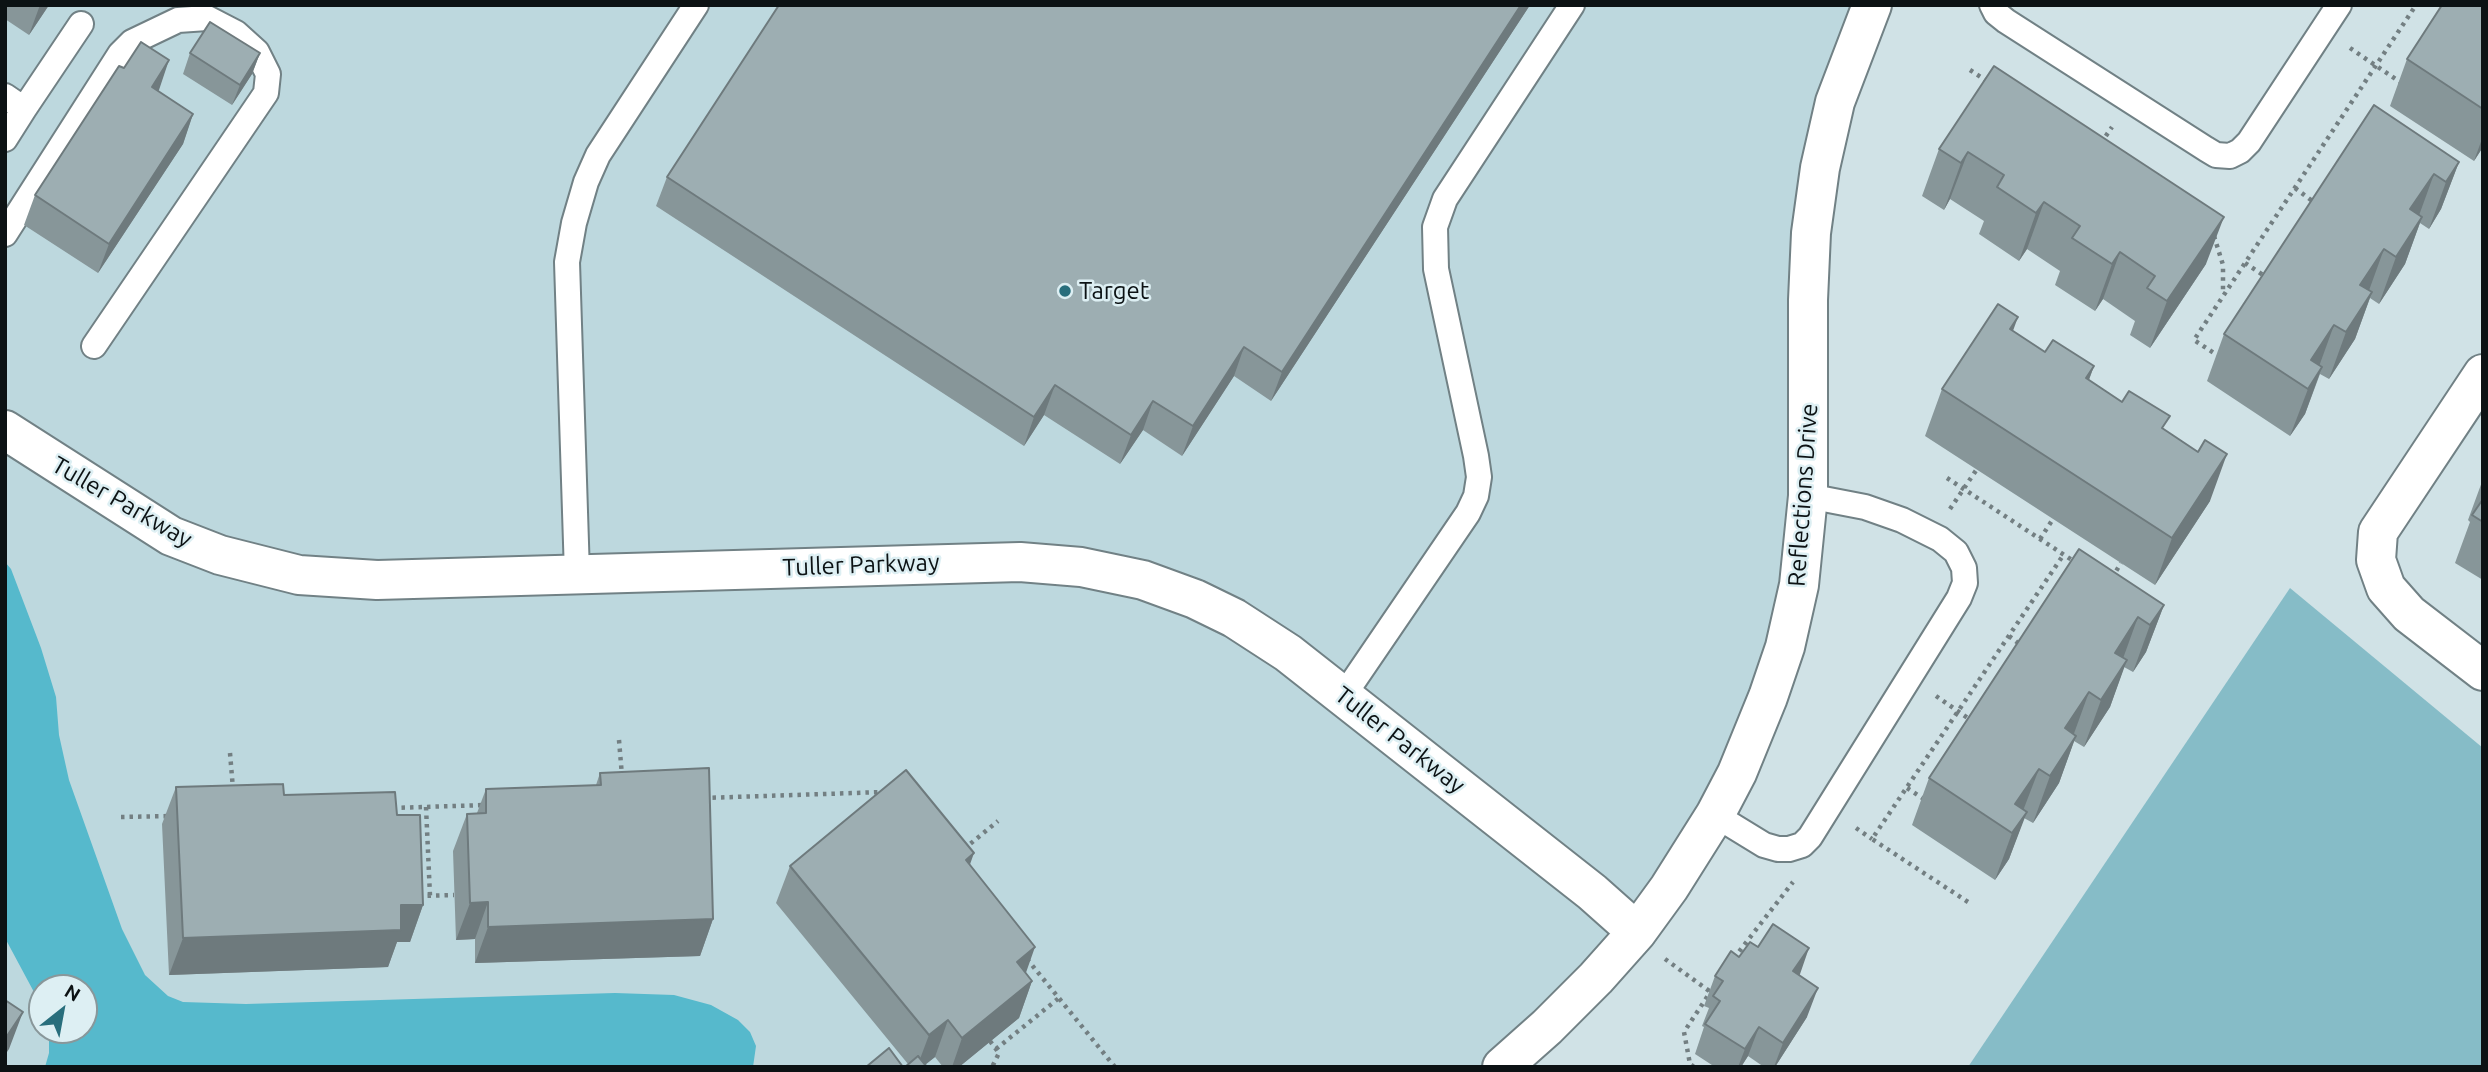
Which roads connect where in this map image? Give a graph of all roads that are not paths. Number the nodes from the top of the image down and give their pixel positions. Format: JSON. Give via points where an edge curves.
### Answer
{"nodes":[{"id":1,"x":696,"y":5,"type":"edge"},
{"id":2,"x":1572,"y":5,"type":"edge"},
{"id":3,"x":1872,"y":5,"type":"edge"},
{"id":4,"x":1992,"y":5,"type":"edge"},
{"id":5,"x":2339,"y":5,"type":"edge"},
{"id":6,"x":81,"y":24,"type":"dead end"},
{"id":7,"x":15,"y":103,"type":"edge"},
{"id":8,"x":5,"y":139,"type":"edge"},
{"id":9,"x":5,"y":234,"type":"edge"},
{"id":10,"x":94,"y":346,"type":"dead end"},
{"id":11,"x":2483,"y":374,"type":"edge"},
{"id":12,"x":5,"y":430,"type":"edge"},
{"id":13,"x":1808,"y":496,"type":"junction"},
{"id":14,"x":577,"y":574,"type":"junction"},
{"id":15,"x":2483,"y":671,"type":"edge"},
{"id":16,"x":1344,"y":695,"type":"junction"},
{"id":17,"x":1715,"y":815,"type":"junction"},
{"id":18,"x":1637,"y":932,"type":"junction"},
{"id":19,"x":1502,"y":1067,"type":"edge"}],
"edges":[{"from":1,"to":14,"type":"lane","via":[[598,155],[574,223],[567,262]]},
{"from":2,"to":16,"type":"lane","via":[[1445,199],[1435,227],[1436,269],[1476,456],[1476,496]]},
{"from":3,"to":13,"type":"street","name":"Reflections Drive","via":[[1835,102],[1811,233]]},
{"from":4,"to":5,"type":"lane","via":[[2006,21],[2216,155],[2230,156],[2249,142]]},
{"from":6,"to":7,"type":"lane"},
{"from":7,"to":8,"type":"lane"},
{"from":9,"to":10,"type":"lane","via":[[132,42],[178,20],[208,18],[236,33],[257,52],[268,74],[266,93]]},
{"from":11,"to":15,"type":"street","via":[[2378,532],[2376,560],[2386,588],[2409,614]]},
{"from":12,"to":14,"type":"street","name":"Tuller Parkway","via":[[171,536],[233,559],[299,575],[377,580]]},
{"from":13,"to":17,"type":"street","name":"Reflections Drive","via":[[1799,585],[1785,647],[1747,748]]},
{"from":13,"to":17,"type":"lane","via":[[1865,507],[1931,535],[1956,552],[1965,583],[1802,845],[1789,849],[1764,845]]},
{"from":14,"to":16,"type":"street","name":"Tuller Parkway","via":[[967,562],[1081,567],[1143,580],[1195,599],[1267,639]]},
{"from":16,"to":18,"type":"street","name":"Tuller Parkway"},
{"from":17,"to":18,"type":"street","name":"Reflections Drive"},
{"from":18,"to":19,"type":"street","name":"Reflections Drive","via":[[1547,1027]]}]}
